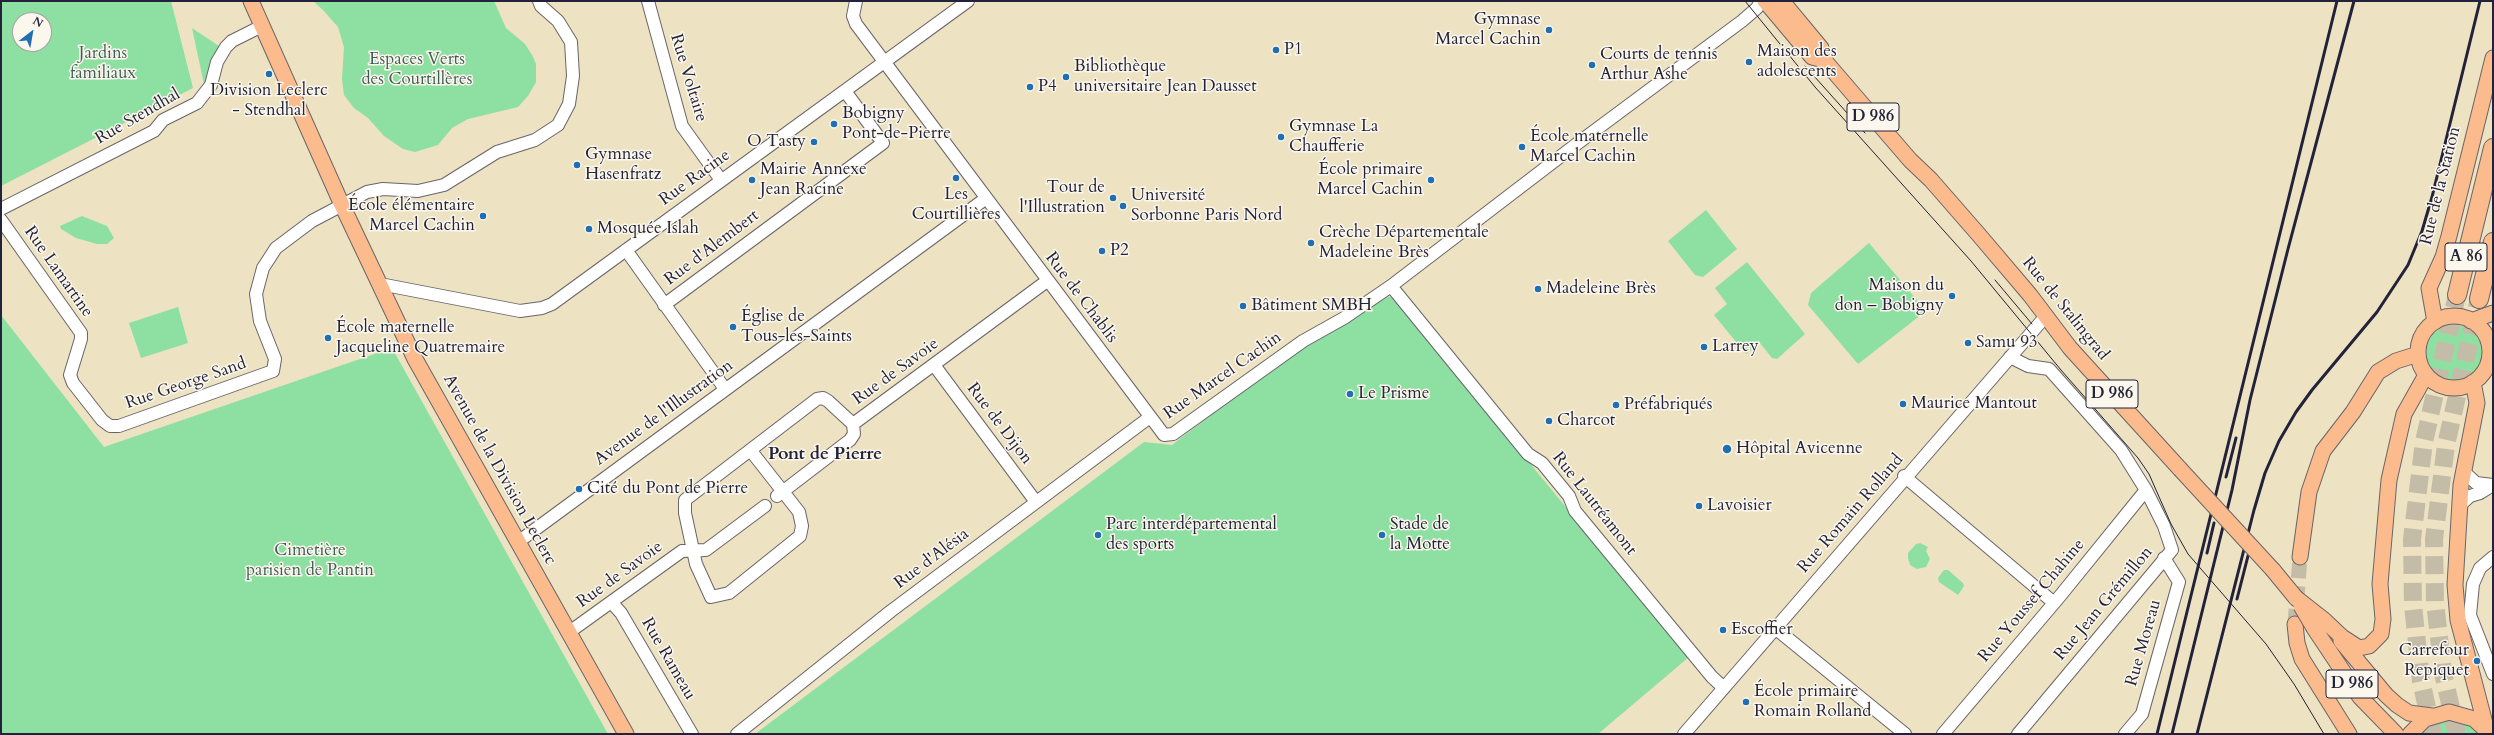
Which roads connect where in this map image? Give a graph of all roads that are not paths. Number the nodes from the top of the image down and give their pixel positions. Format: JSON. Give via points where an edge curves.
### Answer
{"nodes":[{"id":1,"x":251,"y":1,"type":"edge"},
{"id":2,"x":539,"y":1,"type":"edge"},
{"id":3,"x":648,"y":1,"type":"edge"},
{"id":4,"x":856,"y":1,"type":"edge"},
{"id":5,"x":968,"y":1,"type":"edge"},
{"id":6,"x":1761,"y":1,"type":"edge"},
{"id":7,"x":1765,"y":1,"type":"edge"},
{"id":8,"x":1782,"y":1,"type":"edge"},
{"id":9,"x":262,"y":26,"type":"junction"},
{"id":10,"x":2493,"y":58,"type":"edge"},
{"id":11,"x":1824,"y":60,"type":"junction"},
{"id":12,"x":884,"y":62,"type":"junction"},
{"id":13,"x":845,"y":91,"type":"junction"},
{"id":14,"x":2493,"y":148,"type":"edge"},
{"id":15,"x":721,"y":180,"type":"junction"},
{"id":16,"x":985,"y":199,"type":"junction"},
{"id":17,"x":342,"y":205,"type":"junction"},
{"id":18,"x":1,"y":209,"type":"edge"},
{"id":19,"x":1,"y":220,"type":"edge"},
{"id":20,"x":2493,"y":242,"type":"edge"},
{"id":21,"x":626,"y":250,"type":"junction"},
{"id":22,"x":1047,"y":281,"type":"junction"},
{"id":23,"x":380,"y":284,"type":"junction"},
{"id":24,"x":1391,"y":286,"type":"junction"},
{"id":25,"x":2457,"y":294,"type":"tunnel mouth"},
{"id":26,"x":2479,"y":299,"type":"tunnel mouth"},
{"id":27,"x":664,"y":305,"type":"junction"},
{"id":28,"x":2493,"y":313,"type":"edge"},
{"id":29,"x":2045,"y":317,"type":"junction"},
{"id":30,"x":2471,"y":321,"type":"junction"},
{"id":31,"x":2435,"y":322,"type":"junction"},
{"id":32,"x":2490,"y":332,"type":"edge"},
{"id":33,"x":2418,"y":354,"type":"junction"},
{"id":34,"x":2010,"y":357,"type":"junction"},
{"id":35,"x":934,"y":365,"type":"junction"},
{"id":36,"x":2426,"y":376,"type":"junction"},
{"id":37,"x":2473,"y":382,"type":"junction"},
{"id":38,"x":725,"y":389,"type":"junction"},
{"id":39,"x":1150,"y":417,"type":"junction"},
{"id":40,"x":853,"y":424,"type":"junction"},
{"id":41,"x":110,"y":426,"type":"joint"},
{"id":42,"x":751,"y":451,"type":"junction"},
{"id":43,"x":2464,"y":472,"type":"junction"},
{"id":44,"x":1904,"y":476,"type":"junction"},
{"id":45,"x":2493,"y":485,"type":"edge"},
{"id":46,"x":2146,"y":490,"type":"junction"},
{"id":47,"x":780,"y":494,"type":"junction"},
{"id":48,"x":1036,"y":502,"type":"junction"},
{"id":49,"x":765,"y":506,"type":"dead end"},
{"id":50,"x":2459,"y":506,"type":"junction"},
{"id":51,"x":518,"y":542,"type":"junction"},
{"id":52,"x":694,"y":550,"type":"junction"},
{"id":53,"x":2300,"y":557,"type":"tunnel mouth"},
{"id":54,"x":2493,"y":557,"type":"edge"},
{"id":55,"x":2164,"y":558,"type":"junction"},
{"id":56,"x":2053,"y":602,"type":"junction"},
{"id":57,"x":612,"y":603,"type":"junction"},
{"id":58,"x":2295,"y":624,"type":"tunnel mouth"},
{"id":59,"x":2319,"y":624,"type":"junction"},
{"id":60,"x":1775,"y":628,"type":"junction"},
{"id":61,"x":568,"y":634,"type":"junction"},
{"id":62,"x":2493,"y":674,"type":"edge"},
{"id":63,"x":1724,"y":688,"type":"junction"},
{"id":64,"x":2432,"y":716,"type":"junction"},
{"id":65,"x":2488,"y":732,"type":"edge"},
{"id":66,"x":626,"y":734,"type":"edge"},
{"id":67,"x":692,"y":734,"type":"edge"},
{"id":68,"x":738,"y":734,"type":"edge"},
{"id":69,"x":1684,"y":734,"type":"edge"},
{"id":70,"x":1905,"y":734,"type":"edge"},
{"id":71,"x":1944,"y":734,"type":"edge"},
{"id":72,"x":2018,"y":734,"type":"edge"},
{"id":73,"x":2125,"y":734,"type":"edge"},
{"id":74,"x":2349,"y":734,"type":"edge"},
{"id":75,"x":2396,"y":734,"type":"edge"},
{"id":76,"x":2410,"y":734,"type":"edge"}],
"edges":[{"from":1,"to":9,"type":"main road","name":"Avenue de la Division Leclerc"},
{"from":2,"to":17,"type":"street","via":[[558,21],[571,42],[573,76],[569,104],[558,125],[535,140],[497,152],[444,185],[418,191],[372,191]]},
{"from":3,"to":15,"type":"street","name":"Rue Voltaire","via":[[682,126]]},
{"from":4,"to":12,"type":"street","name":"Rue de Chablis","via":[[853,16],[856,24]]},
{"from":5,"to":12,"type":"street","name":"Rue Racine"},
{"from":6,"to":24,"type":"street","name":"Rue Marcel Cachin","via":[[1742,21]]},
{"from":7,"to":11,"type":"main road","name":"Rue de Stalingrad","number":"D 986","via":[[1812,57]]},
{"from":8,"to":11,"type":"main road","name":"Rue de Stalingrad","number":"D 986","via":[[1821,48]]},
{"from":9,"to":17,"type":"main road","name":"Avenue de la Division Leclerc"},
{"from":9,"to":18,"type":"street","name":"Rue Stendhal","via":[[232,41],[226,47],[218,62],[211,86],[197,103],[163,120],[154,131]]},
{"from":10,"to":31,"type":"main road","name":"Rue de la Station","via":[[2447,243],[2429,288]]},
{"from":11,"to":29,"type":"main road","name":"Rue de Stalingrad","number":"D 986","via":[[1910,160],[1959,212],[2030,295]]},
{"from":12,"to":13,"type":"street","name":"Rue Racine"},
{"from":12,"to":16,"type":"street","name":"Rue de Chablis"},
{"from":13,"to":15,"type":"street","name":"Rue Racine"},
{"from":13,"to":27,"type":"street","name":"Rue d'Alembert","via":[[884,143]]},
{"from":14,"to":25,"type":"highway","number":"A 86"},
{"from":15,"to":21,"type":"street","name":"Rue Racine"},
{"from":16,"to":22,"type":"street","name":"Rue de Chablis"},
{"from":16,"to":38,"type":"street","name":"Avenue de l'Illustration"},
{"from":17,"to":23,"type":"main road","name":"Avenue de la Division Leclerc"},
{"from":17,"to":41,"type":"street","name":"Rue George Sand","via":[[296,232],[276,248],[263,268],[256,294],[260,321],[275,359],[273,371],[119,426]]},
{"from":19,"to":41,"type":"street","name":"Rue Lamartine","via":[[81,333],[70,375],[73,383],[102,420]]},
{"from":20,"to":26,"type":"highway","number":"A 86"},
{"from":21,"to":23,"type":"street","name":"Rue Racine","via":[[552,304],[542,308],[520,311]]},
{"from":21,"to":27,"type":"street"},
{"from":22,"to":35,"type":"street","name":"Rue de Savoie"},
{"from":22,"to":39,"type":"street","name":"Rue de Chablis"},
{"from":23,"to":51,"type":"main road","name":"Avenue de la Division Leclerc","via":[[415,359]]},
{"from":24,"to":39,"type":"street","name":"Rue Marcel Cachin","via":[[1344,318],[1303,341],[1173,434],[1164,435]]},
{"from":24,"to":63,"type":"street","name":"Rue Lautréamont","via":[[1528,454],[1542,463],[1569,496],[1575,511],[1712,677]]},
{"from":27,"to":38,"type":"street"},
{"from":28,"to":30,"type":"main road"},
{"from":29,"to":34,"type":"street","name":"Rue Romain Rolland"},
{"from":29,"to":59,"type":"main road","name":"Rue de Stalingrad","number":"D 986","bridge":true},
{"from":30,"to":31,"type":"main road","via":[[2453,317]]},
{"from":30,"to":32,"type":"main road"},
{"from":31,"to":33,"type":"main road","via":[[2422,336]]},
{"from":32,"to":37,"type":"main road","via":[[2489,358],[2484,372]]},
{"from":33,"to":36,"type":"main road","via":[[2420,366]]},
{"from":33,"to":53,"type":"main road","via":[[2396,361],[2378,372],[2324,452],[2309,492]]},
{"from":34,"to":44,"type":"street","name":"Rue Romain Rolland"},
{"from":34,"to":46,"type":"street","name":"Rue Jean Grémillon","via":[[2028,366],[2049,369],[2121,450]]},
{"from":35,"to":40,"type":"street","name":"Rue de Savoie"},
{"from":35,"to":48,"type":"street","name":"Rue de Dijon"},
{"from":36,"to":37,"type":"main road","via":[[2448,388],[2466,386]]},
{"from":36,"to":59,"type":"main road","via":[[2404,414],[2389,480],[2380,584],[2384,619],[2382,634],[2372,644],[2359,648]]},
{"from":37,"to":43,"type":"main road","via":[[2478,403]]},
{"from":38,"to":51,"type":"street","name":"Avenue de l'Illustration"},
{"from":39,"to":48,"type":"street","name":"Rue d'Alésia"},
{"from":40,"to":42,"type":"street","via":[[828,401],[823,398],[817,399]]},
{"from":40,"to":47,"type":"street","name":"Rue de Savoie","via":[[854,434],[850,440]]},
{"from":42,"to":47,"type":"street"},
{"from":42,"to":52,"type":"street","via":[[685,500],[685,513]]},
{"from":43,"to":45,"type":"street","via":[[2476,483]]},
{"from":43,"to":50,"type":"main road"},
{"from":44,"to":56,"type":"street"},
{"from":44,"to":60,"type":"street","name":"Rue Romain Rolland"},
{"from":45,"to":50,"type":"street","via":[[2470,496]]},
{"from":46,"to":55,"type":"street","name":"Rue Jean Grémillon","via":[[2164,526],[2172,550]]},
{"from":46,"to":56,"type":"street","name":"Rue Youssef Chahine"},
{"from":47,"to":52,"type":"street","via":[[799,512],[802,526],[800,536],[729,593],[711,597],[696,564]]},
{"from":48,"to":68,"type":"street","name":"Rue d'Alésia","via":[[891,611]]},
{"from":49,"to":52,"type":"street","name":"Rue de Savoie","via":[[706,550]]},
{"from":50,"to":65,"type":"main road","via":[[2455,585],[2458,620]]},
{"from":51,"to":61,"type":"main road","name":"Avenue de la Division Leclerc"},
{"from":52,"to":57,"type":"street","name":"Rue de Savoie","via":[[682,551]]},
{"from":54,"to":62,"type":"street","via":[[2480,568],[2473,584],[2470,615]]},
{"from":55,"to":72,"type":"street","name":"Rue Jean Grémillon"},
{"from":55,"to":73,"type":"street","name":"Rue Moreau","via":[[2179,582],[2142,714]]},
{"from":56,"to":71,"type":"street","name":"Rue Youssef Chahine"},
{"from":57,"to":61,"type":"street","name":"Rue de Savoie"},
{"from":57,"to":67,"type":"street","name":"Rue Rameau","via":[[621,613]]},
{"from":58,"to":74,"type":"main road","via":[[2302,659]]},
{"from":59,"to":64,"type":"main road","name":"Rue de Stalingrad","via":[[2386,695],[2409,713]]},
{"from":59,"to":75,"type":"main road","name":"Rue de Stalingrad","number":"D 986","via":[[2360,697]]},
{"from":60,"to":63,"type":"street","name":"Rue Romain Rolland"},
{"from":60,"to":70,"type":"street"},
{"from":61,"to":66,"type":"main road","name":"Avenue de la Division Leclerc"},
{"from":63,"to":69,"type":"street","name":"Rue Romain Rolland"},
{"from":64,"to":65,"type":"main road","via":[[2449,712],[2466,715]]},
{"from":64,"to":76,"type":"main road","via":[[2419,723]]}]}
